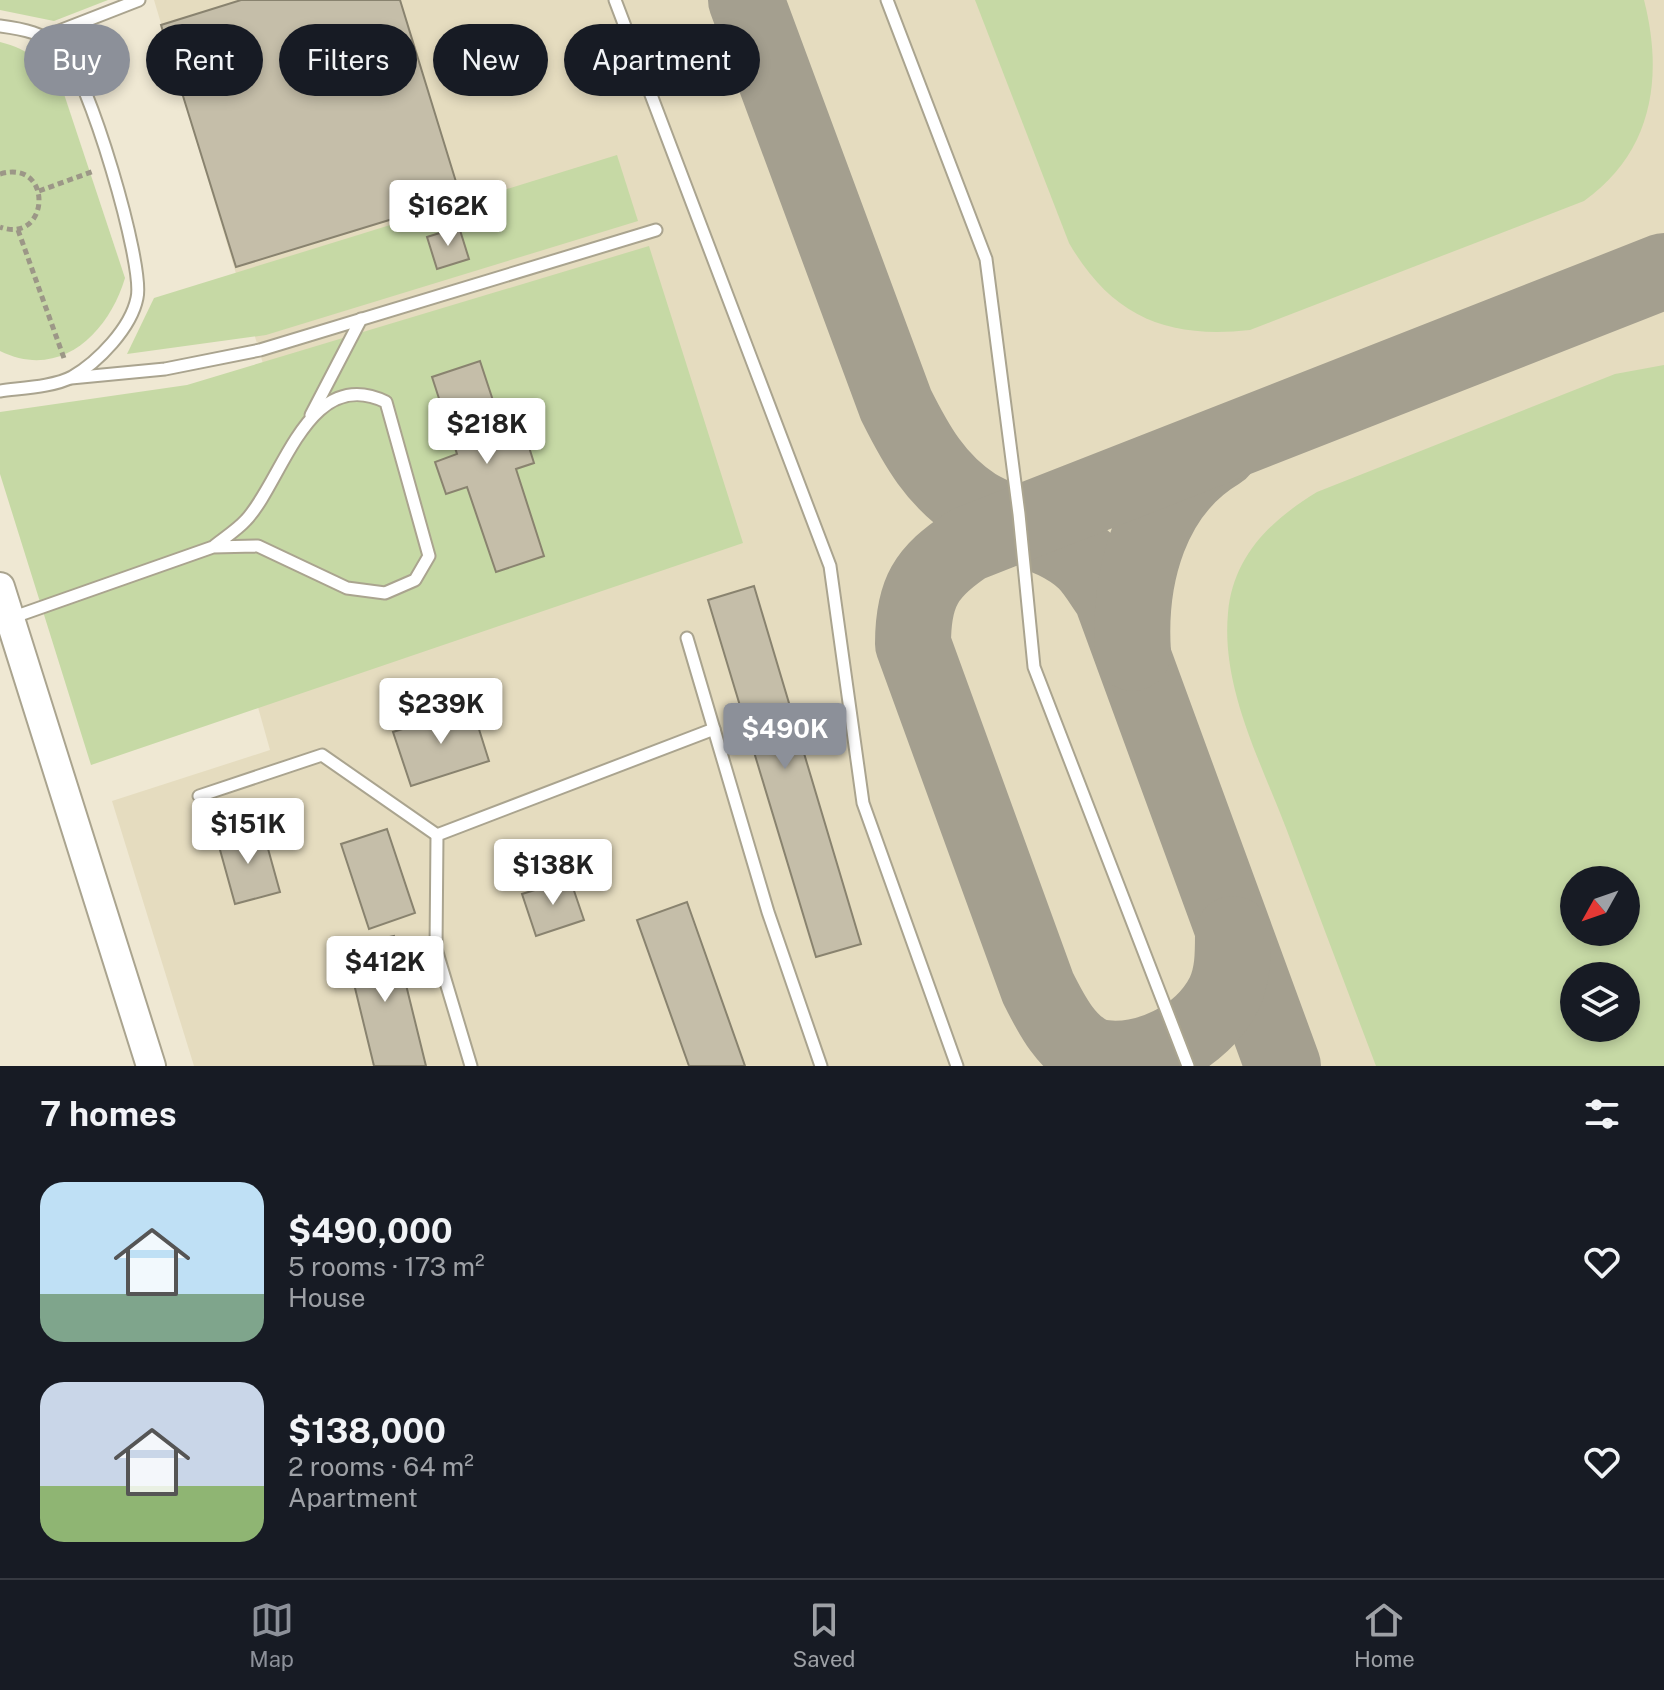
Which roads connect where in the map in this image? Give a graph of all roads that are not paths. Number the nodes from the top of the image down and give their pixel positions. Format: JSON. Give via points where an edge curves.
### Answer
{"nodes":[{"id":1,"x":139,"y":0,"type":"edge"},
{"id":2,"x":615,"y":0,"type":"edge"},
{"id":3,"x":887,"y":0,"type":"edge"},
{"id":4,"x":77,"y":24,"type":"edge"},
{"id":5,"x":0,"y":26,"type":"edge"},
{"id":6,"x":24,"y":32,"type":"edge"},
{"id":7,"x":88,"y":96,"type":"edge"},
{"id":8,"x":656,"y":230,"type":"dead end"},
{"id":9,"x":361,"y":319,"type":"junction"},
{"id":10,"x":71,"y":378,"type":"junction"},
{"id":11,"x":0,"y":391,"type":"edge"},
{"id":12,"x":311,"y":416,"type":"junction"},
{"id":13,"x":213,"y":547,"type":"junction"},
{"id":14,"x":0,"y":587,"type":"edge"},
{"id":15,"x":10,"y":618,"type":"junction"},
{"id":16,"x":687,"y":638,"type":"dead end"},
{"id":17,"x":714,"y":729,"type":"junction"},
{"id":18,"x":199,"y":796,"type":"dead end"},
{"id":19,"x":437,"y":835,"type":"junction"},
{"id":20,"x":151,"y":1066,"type":"edge"},
{"id":21,"x":471,"y":1066,"type":"edge"},
{"id":22,"x":821,"y":1066,"type":"edge"},
{"id":23,"x":957,"y":1066,"type":"edge"},
{"id":24,"x":1188,"y":1066,"type":"edge"}],
"edges":[{"from":1,"to":4,"type":"lane"},
{"from":2,"to":23,"type":"lane","via":[[830,566],[863,803]]},
{"from":3,"to":24,"type":"lane","via":[[986,259],[1034,667]]},
{"from":5,"to":6,"type":"lane"},
{"from":7,"to":10,"type":"lane","via":[[136,258],[138,297],[125,326]]},
{"from":8,"to":9,"type":"lane"},
{"from":9,"to":10,"type":"lane","via":[[260,350],[165,369]]},
{"from":9,"to":12,"type":"lane"},
{"from":10,"to":11,"type":"lane"},
{"from":12,"to":13,"type":"lane","via":[[248,519]]},
{"from":12,"to":13,"type":"lane","via":[[340,399],[371,395],[386,402],[429,556],[415,580],[385,593],[347,588],[258,546]]},
{"from":13,"to":15,"type":"lane"},
{"from":14,"to":15,"type":"street"},
{"from":15,"to":20,"type":"street"},
{"from":16,"to":17,"type":"lane"},
{"from":17,"to":19,"type":"lane"},
{"from":17,"to":22,"type":"lane"},
{"from":18,"to":19,"type":"lane","via":[[322,755]]},
{"from":19,"to":21,"type":"lane","via":[[436,949]]}]}
